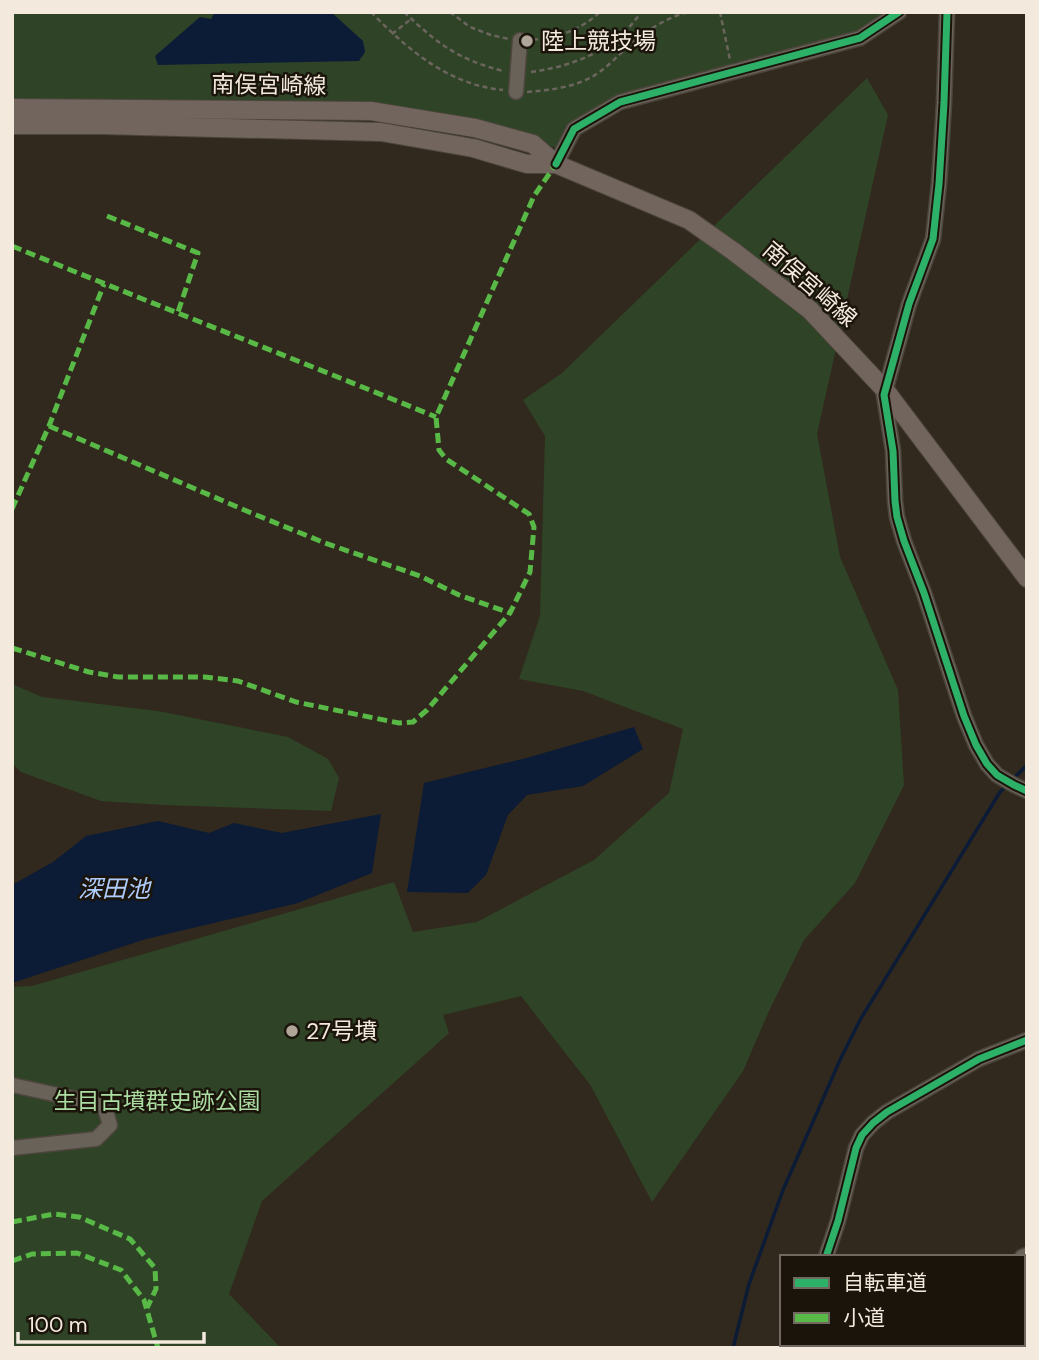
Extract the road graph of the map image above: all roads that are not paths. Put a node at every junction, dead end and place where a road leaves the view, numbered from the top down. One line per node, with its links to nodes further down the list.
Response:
1 (899, 12): 7 (street)
2 (947, 12): 8 (street)
3 (520, 40): 4 (street)
4 (516, 92)
5 (12, 108): 7 (main road, 南俣宮崎線)
6 (12, 125): 7 (main road, 南俣宮崎線)
7 (556, 164): 8 (main road, 南俣宮崎線)
8 (885, 390): 9 (main road, 南俣宮崎線); 10 (street)
9 (1027, 578)
10 (1027, 791)
11 (1027, 1040): 14 (street)
12 (12, 1085): 13 (street)
13 (12, 1147)
14 (827, 1255)

